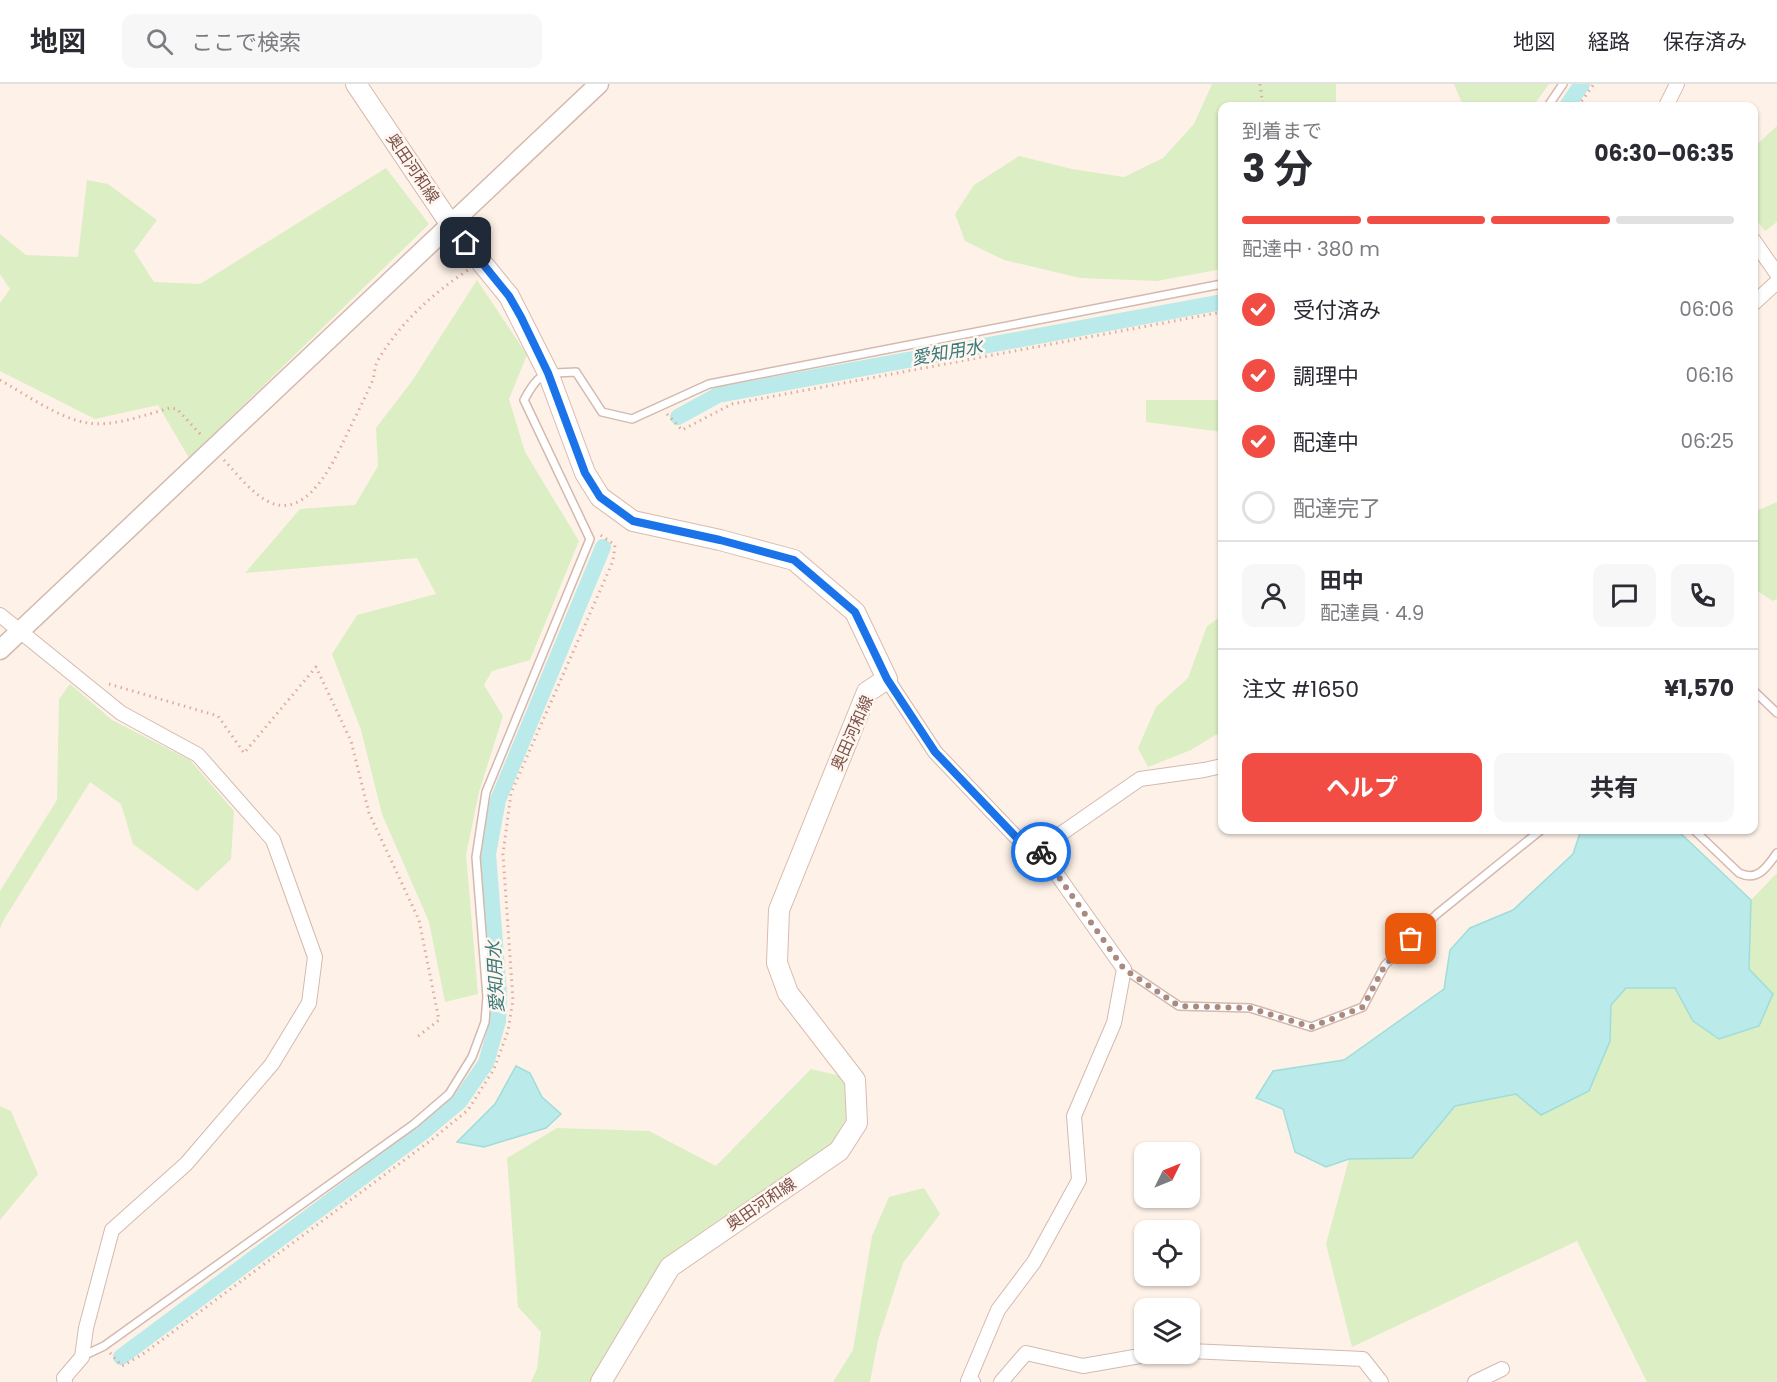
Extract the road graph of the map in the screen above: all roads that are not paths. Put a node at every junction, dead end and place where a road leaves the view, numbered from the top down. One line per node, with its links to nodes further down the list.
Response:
1 (356, 84): 7 (main road, 奥田河和線)
2 (599, 84): 7 (street)
3 (1563, 84): 5 (lane)
4 (1677, 84): 6 (street)
5 (1551, 102)
6 (1668, 102)
7 (452, 225): 13 (main road, 奥田河和線); 15 (street)
8 (1758, 248): 9 (street)
9 (1777, 274)
10 (1777, 282): 12 (street)
11 (1218, 285): 13 (lane)
12 (1758, 299)
13 (548, 373): 17 (main road, 奥田河和線); 27 (lane)
14 (0, 615): 15 (street)
15 (20, 631): 16 (street); 27 (street)
16 (0, 650)
17 (887, 679): 23 (street); 31 (main road, 奥田河和線)
18 (1758, 695): 19 (lane)
19 (1777, 713)
20 (1218, 767): 23 (street)
21 (1535, 834): 25 (lane)
22 (1698, 834): 24 (lane)
23 (1039, 849): 25 (street)
24 (1777, 854)
25 (1124, 969): 32 (street)
26 (1200, 1351): 34 (street)
27 (82, 1357): 30 (street)
28 (1134, 1357): 33 (street)
29 (1502, 1369): 35 (street)
30 (65, 1382)
31 (601, 1382)
32 (973, 1382)
33 (1001, 1382)
34 (1382, 1382)
35 (1475, 1382)

